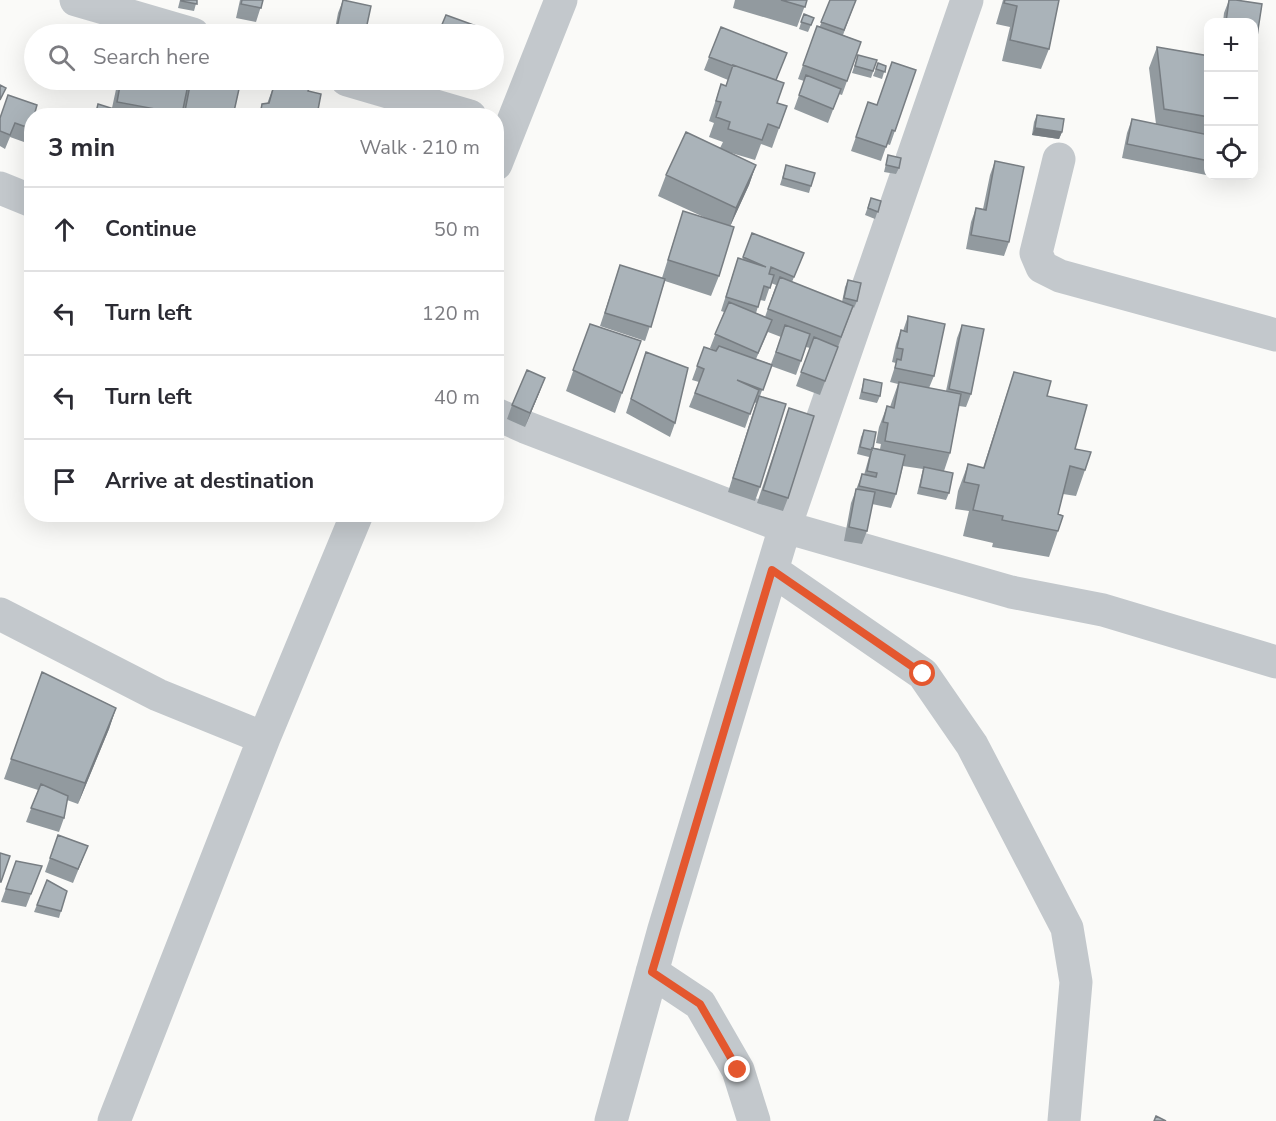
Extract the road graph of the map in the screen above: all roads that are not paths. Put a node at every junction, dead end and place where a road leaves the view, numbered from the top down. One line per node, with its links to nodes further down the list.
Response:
1 (76, 0): 4 (street)
2 (561, 0): 7 (street)
3 (967, 0): 14 (street)
4 (159, 24)
5 (381, 90): 6 (street)
6 (443, 108)
7 (504, 126)
8 (1059, 159): 11 (street)
9 (0, 188): 10 (street)
10 (24, 198)
11 (1276, 335)
12 (504, 418): 14 (street)
13 (354, 522): 18 (street)
14 (785, 527): 15 (street); 17 (street)
15 (772, 570): 19 (street); 23 (street)
16 (0, 614): 18 (street)
17 (1276, 662)
18 (264, 738): 20 (street)
19 (652, 972): 21 (street); 22 (street)
20 (114, 1121)
21 (611, 1121)
22 (754, 1121)
23 (1064, 1121)

